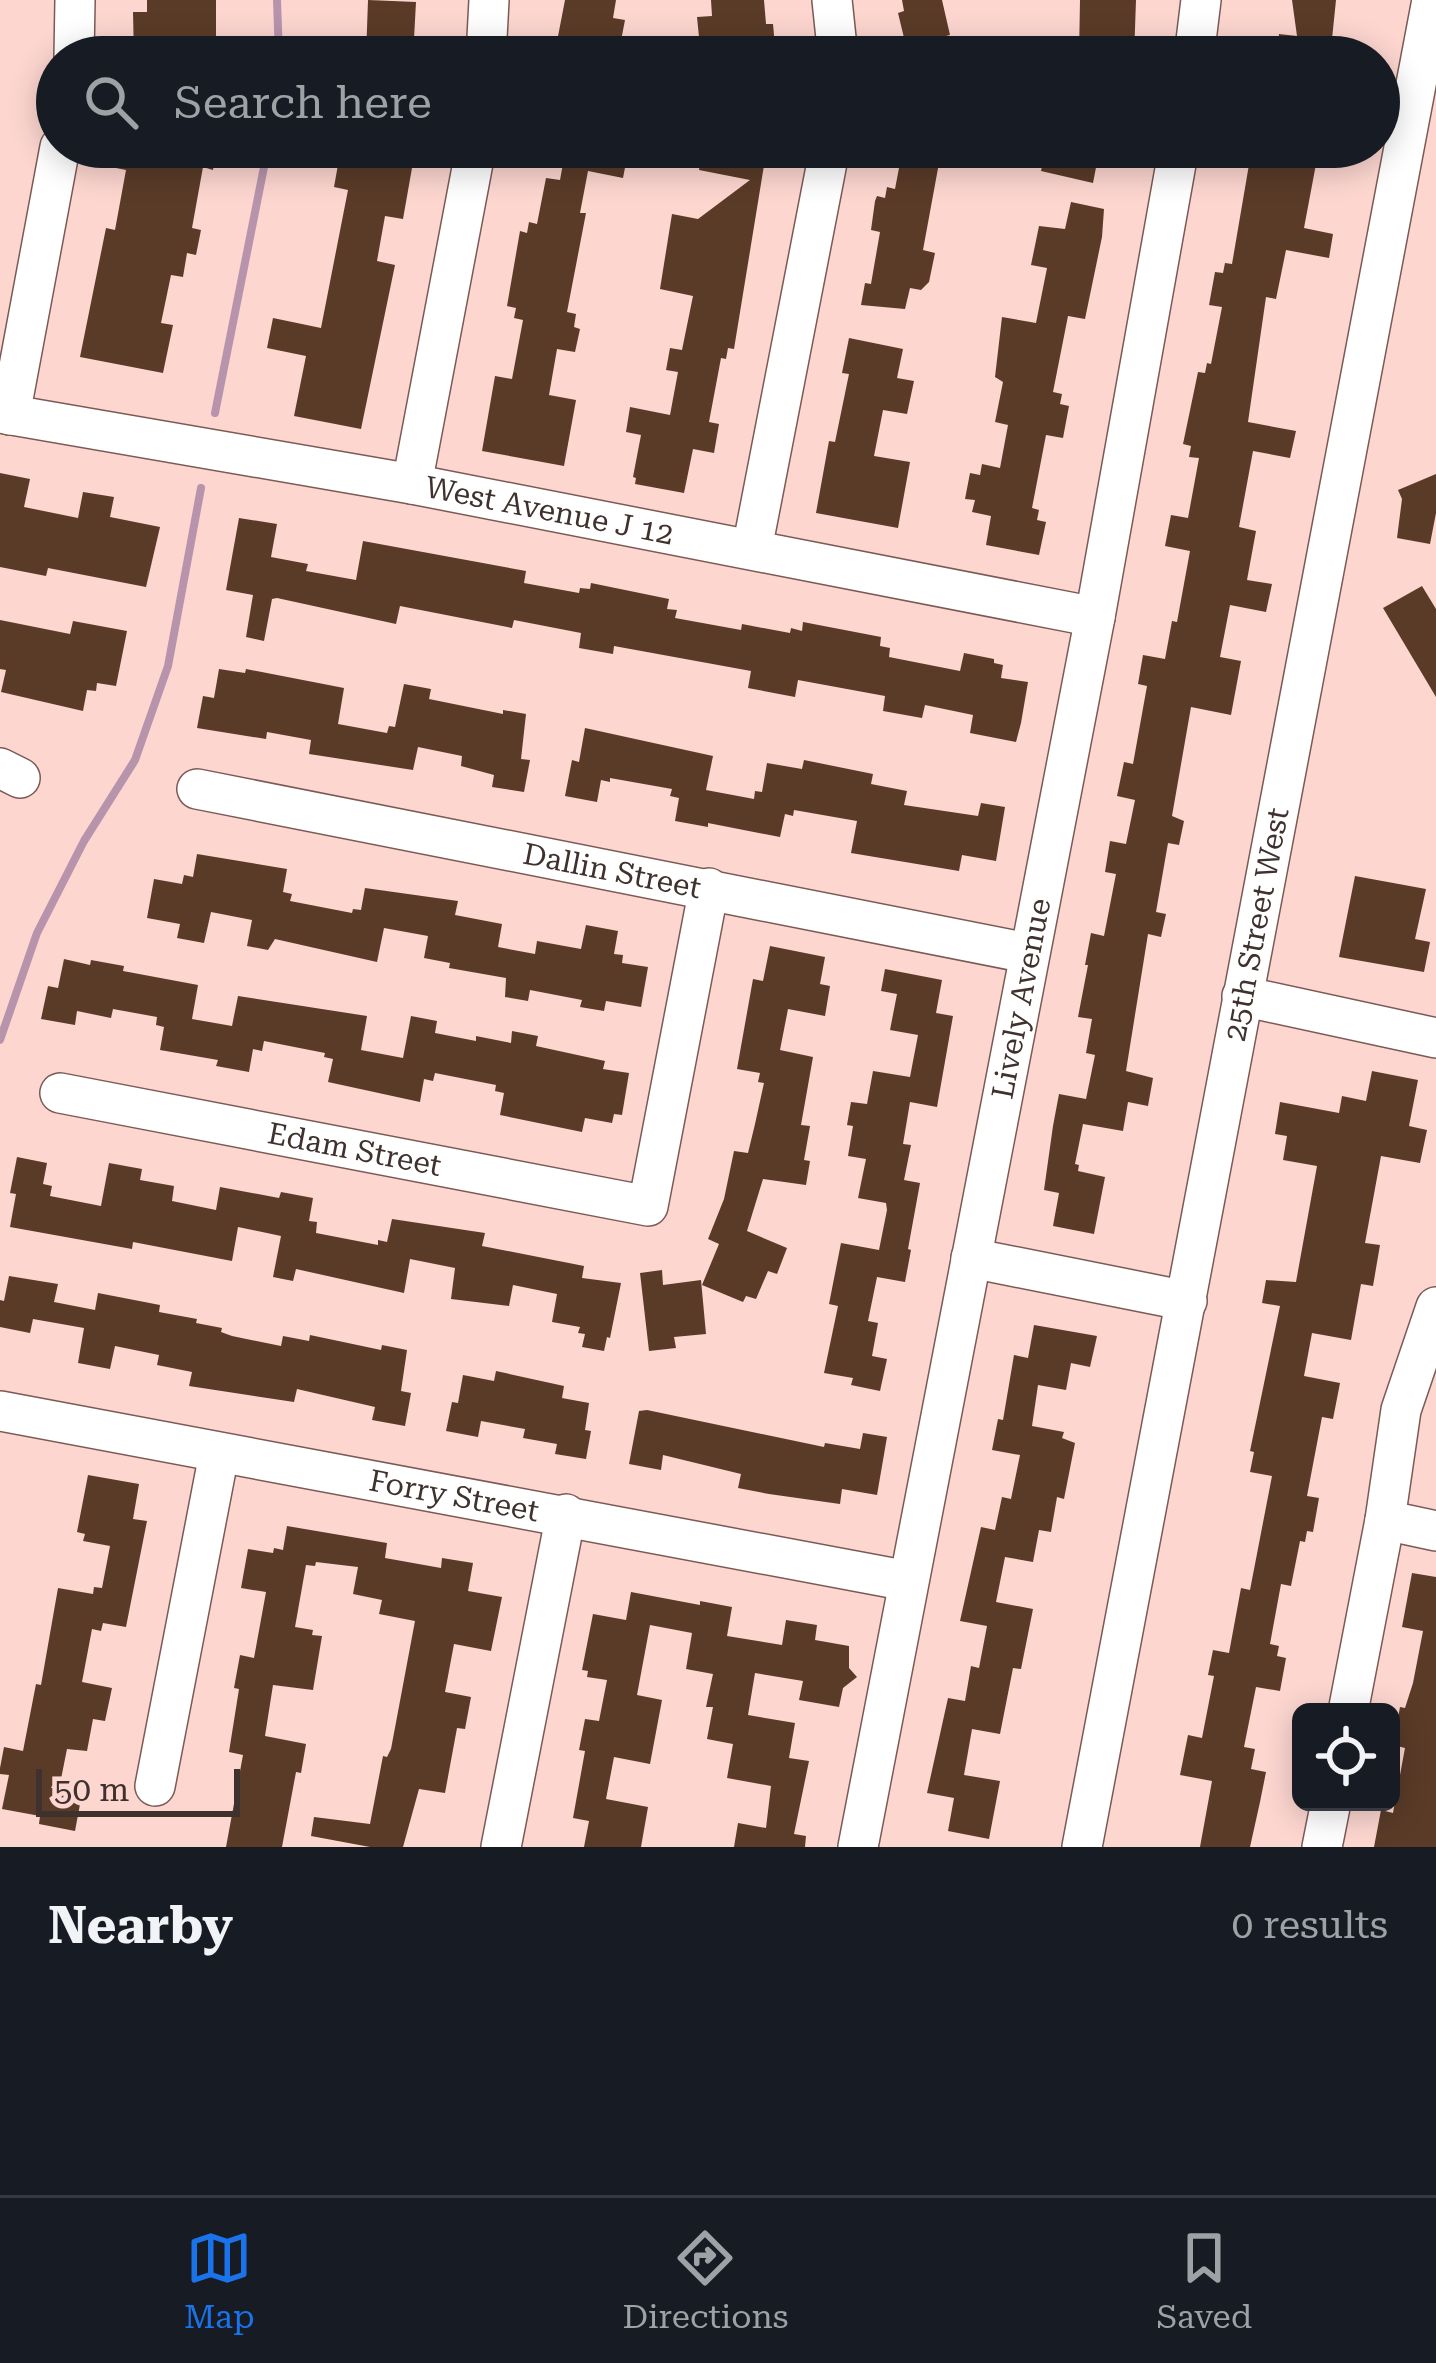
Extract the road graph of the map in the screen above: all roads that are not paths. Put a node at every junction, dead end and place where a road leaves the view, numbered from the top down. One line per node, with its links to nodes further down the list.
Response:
1 (76, 0): 6 (street)
2 (489, 0): 7 (street)
3 (832, 0): 8 (street)
4 (1202, 0): 9 (street)
5 (1432, 0): 14 (street, 25th Street West)
6 (75, 36)
7 (487, 36)
8 (836, 36)
9 (1197, 36)
10 (56, 168): 16 (street)
11 (472, 168): 17 (street)
12 (826, 168): 18 (street)
13 (1175, 168): 19 (street, Lively Avenue)
14 (1400, 168)
15 (1400, 168): 23 (street, 25th Street West)
16 (5, 414): 17 (street, West Avenue J 12)
17 (412, 484): 18 (street, West Avenue J 12)
18 (752, 549): 19 (street, West Avenue J 12)
19 (1095, 616): 22 (street, Lively Avenue)
20 (197, 789): 21 (street, Dallin Street)
21 (709, 888): 22 (street, Dallin Street); 25 (street, Edam Street)
22 (1027, 953): 26 (street, Lively Avenue)
23 (1242, 996): 24 (street); 27 (street, 25th Street West)
24 (1436, 1038)
25 (59, 1093)
26 (971, 1258): 27 (street); 34 (street, Lively Avenue)
27 (1187, 1301): 40 (street, 25th Street West)
28 (1436, 1307): 32 (street)
29 (0, 1411): 30 (street, Forry Street)
30 (219, 1454): 31 (street, Forry Street); 36 (street)
31 (566, 1514): 34 (street, Forry Street); 38 (street)
32 (1385, 1520): 33 (street); 35 (street)
33 (1436, 1531)
34 (908, 1581): 39 (street, Lively Avenue)
35 (1350, 1703)
36 (155, 1786)
37 (1329, 1811): 41 (street)
38 (501, 1847)
39 (858, 1847)
40 (1082, 1847)
41 (1322, 1847)

